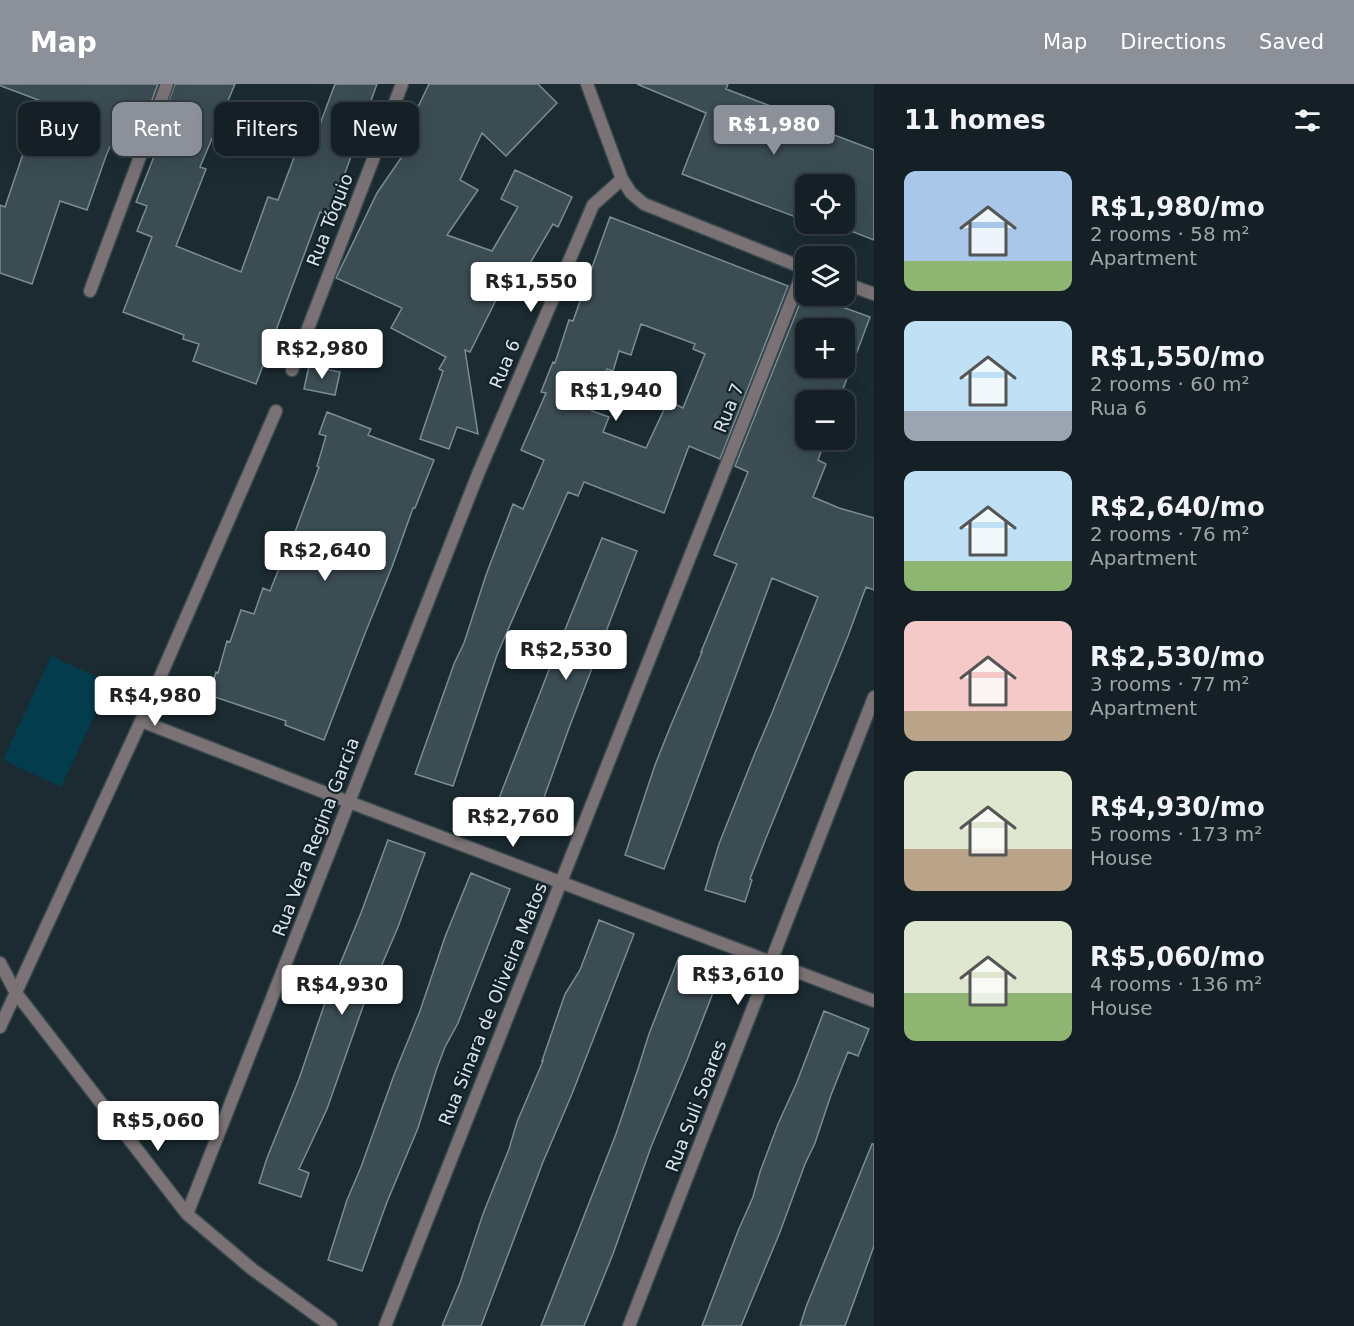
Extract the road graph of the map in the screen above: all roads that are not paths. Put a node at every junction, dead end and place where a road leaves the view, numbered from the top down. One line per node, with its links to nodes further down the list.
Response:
1 (167, 84): 7 (street)
2 (402, 84): 10 (street, Rua Tóquio)
3 (587, 84): 4 (street)
4 (622, 179): 5 (street); 12 (street, Rua 6)
5 (795, 265)
6 (855, 287): 9 (street)
7 (90, 291)
8 (795, 294): 13 (street, Rua 7)
9 (874, 294)
10 (292, 370)
11 (276, 411): 15 (street)
12 (478, 474): 16 (street, Rua Vera Regina Garcia)
13 (688, 561): 17 (street, Rua Sinara de Oliveira Matos)
14 (874, 697): 18 (street, Rua Suli Soares)
15 (141, 721): 16 (street); 20 (street)
16 (349, 802): 17 (street); 23 (street, Rua Vera Regina Garcia)
17 (560, 882): 18 (street); 25 (street, Rua Sinara de Oliveira Matos)
18 (771, 962): 21 (street); 26 (street, Rua Suli Soares)
19 (0, 963): 20 (street)
20 (16, 993): 22 (street); 23 (street)
21 (874, 1001)
22 (0, 1027)
23 (187, 1214): 24 (street)
24 (331, 1326)
25 (385, 1326)
26 (629, 1326)

